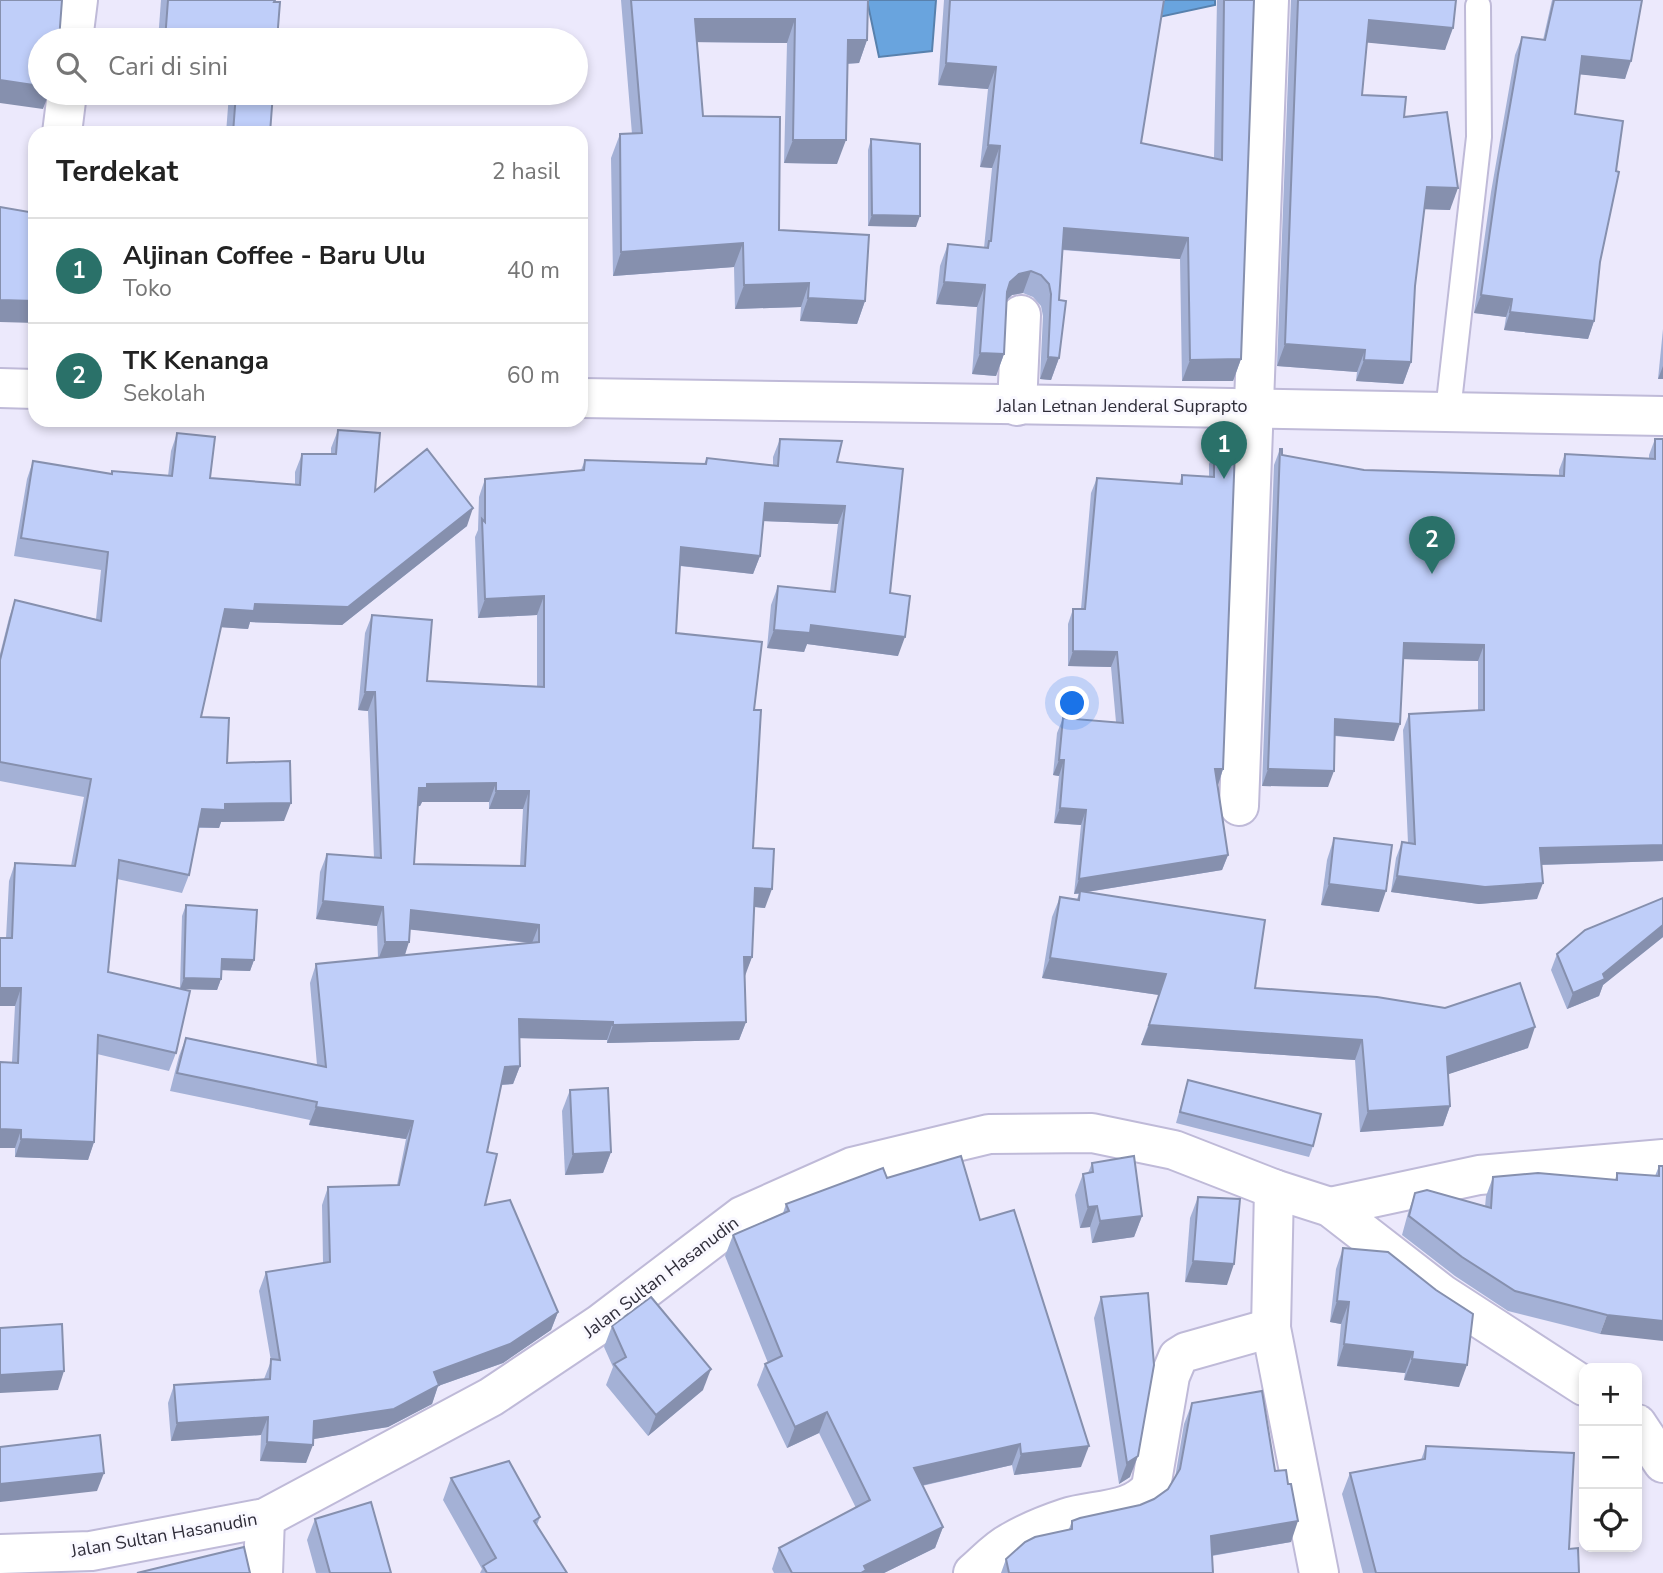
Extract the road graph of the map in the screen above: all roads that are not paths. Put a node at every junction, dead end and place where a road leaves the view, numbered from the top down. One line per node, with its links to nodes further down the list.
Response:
1 (78, 0): 4 (street)
2 (1269, 0): 12 (street)
3 (1478, 6): 13 (lane)
4 (74, 28)
5 (65, 105): 6 (street)
6 (63, 126)
7 (1021, 316): 11 (street)
8 (0, 388): 9 (street)
9 (28, 389)
10 (588, 397): 11 (street, Jalan Letnan Jenderal Suprapto)
11 (1017, 406): 12 (street, Jalan Letnan Jenderal Suprapto)
12 (1253, 407): 13 (street, Jalan Letnan Jenderal Suprapto); 15 (street)
13 (1448, 411): 14 (street, Jalan Letnan Jenderal Suprapto)
14 (1663, 416)
15 (1239, 806)
16 (1663, 1159): 18 (street)
17 (1274, 1189): 18 (street, Jalan Sultan Hasanudin); 19 (street); 23 (street, Jalan Sultan Hasanudin)
18 (1330, 1207): 20 (street, Jalan Sultan Hasanudin)
19 (1271, 1328): 26 (street); 27 (street)
20 (1579, 1383)
21 (1638, 1426): 22 (street)
22 (1663, 1463)
23 (265, 1518): 24 (street, Jalan Sultan Hasanudin); 25 (street)
24 (0, 1554)
25 (262, 1573)
26 (973, 1573)
27 (1319, 1573)

